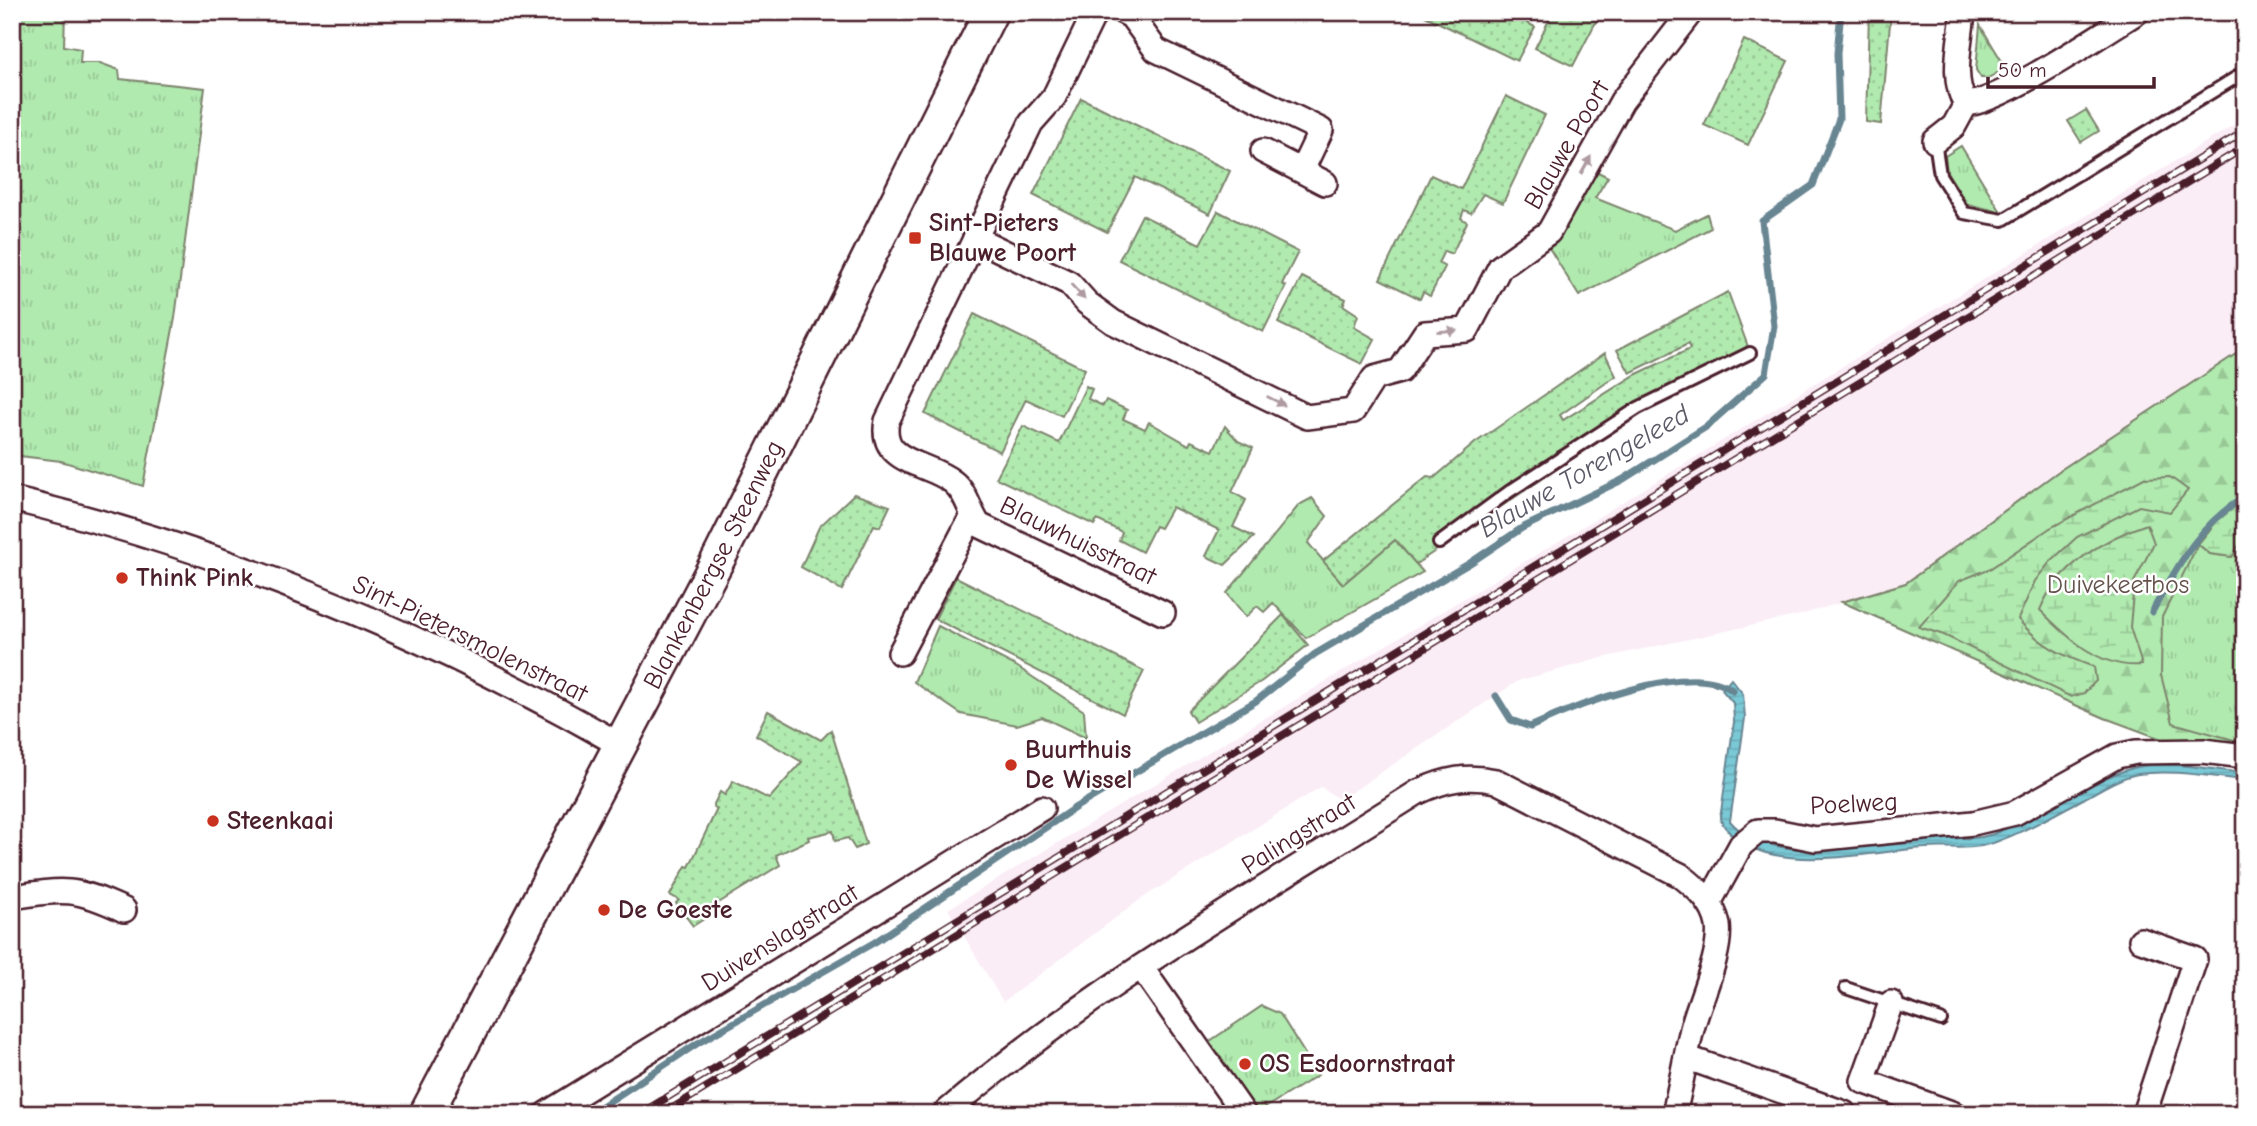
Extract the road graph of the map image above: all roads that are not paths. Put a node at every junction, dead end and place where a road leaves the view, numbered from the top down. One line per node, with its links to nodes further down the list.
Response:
1 (991, 12): 20 (main road, Blankenbergse Steenweg)
2 (1095, 12): 13 (street, Blauwhuisstraat)
3 (1123, 12): 11 (street)
4 (1690, 12): 13 (street, Blauwe Poort, one-way to 4)
5 (1963, 12): 8 (street)
6 (2137, 12): 8 (street)
7 (2245, 72): 9 (lane)
8 (1966, 104): 9 (street)
9 (1935, 141)
10 (1263, 150): 11 (street)
11 (1302, 170): 12 (street)
12 (1325, 183)
13 (975, 237): 16 (street, Blauwhuisstraat)
14 (1750, 353): 17 (lane)
15 (12, 499): 20 (street, Sint-Pietersmolenstraat)
16 (972, 516): 18 (street, Blauwhuisstraat); 19 (street, Blauwhuisstraat)
17 (1438, 543)
18 (1163, 613)
19 (900, 653)
20 (622, 746): 34 (main road, Blankenbergse Steenweg)
21 (2245, 756): 24 (street, Poelweg)
22 (1042, 808): 35 (street, Duivenslagstraat)
23 (12, 897): 25 (street)
24 (1709, 903): 27 (street, Palingstraat); 31 (street)
25 (124, 910)
26 (2141, 940): 40 (street)
27 (1141, 967): 36 (street, Palingstraat); 37 (street)
28 (1846, 988): 29 (lane)
29 (1891, 1003): 30 (lane); 32 (street)
30 (1941, 1020)
31 (1688, 1058): 33 (street); 38 (street)
32 (1863, 1081): 33 (street); 39 (street)
33 (1843, 1113)
34 (426, 1114)
35 (546, 1114)
36 (944, 1114)
37 (1244, 1114)
38 (1674, 1114)
39 (1954, 1114)
40 (2144, 1114)

